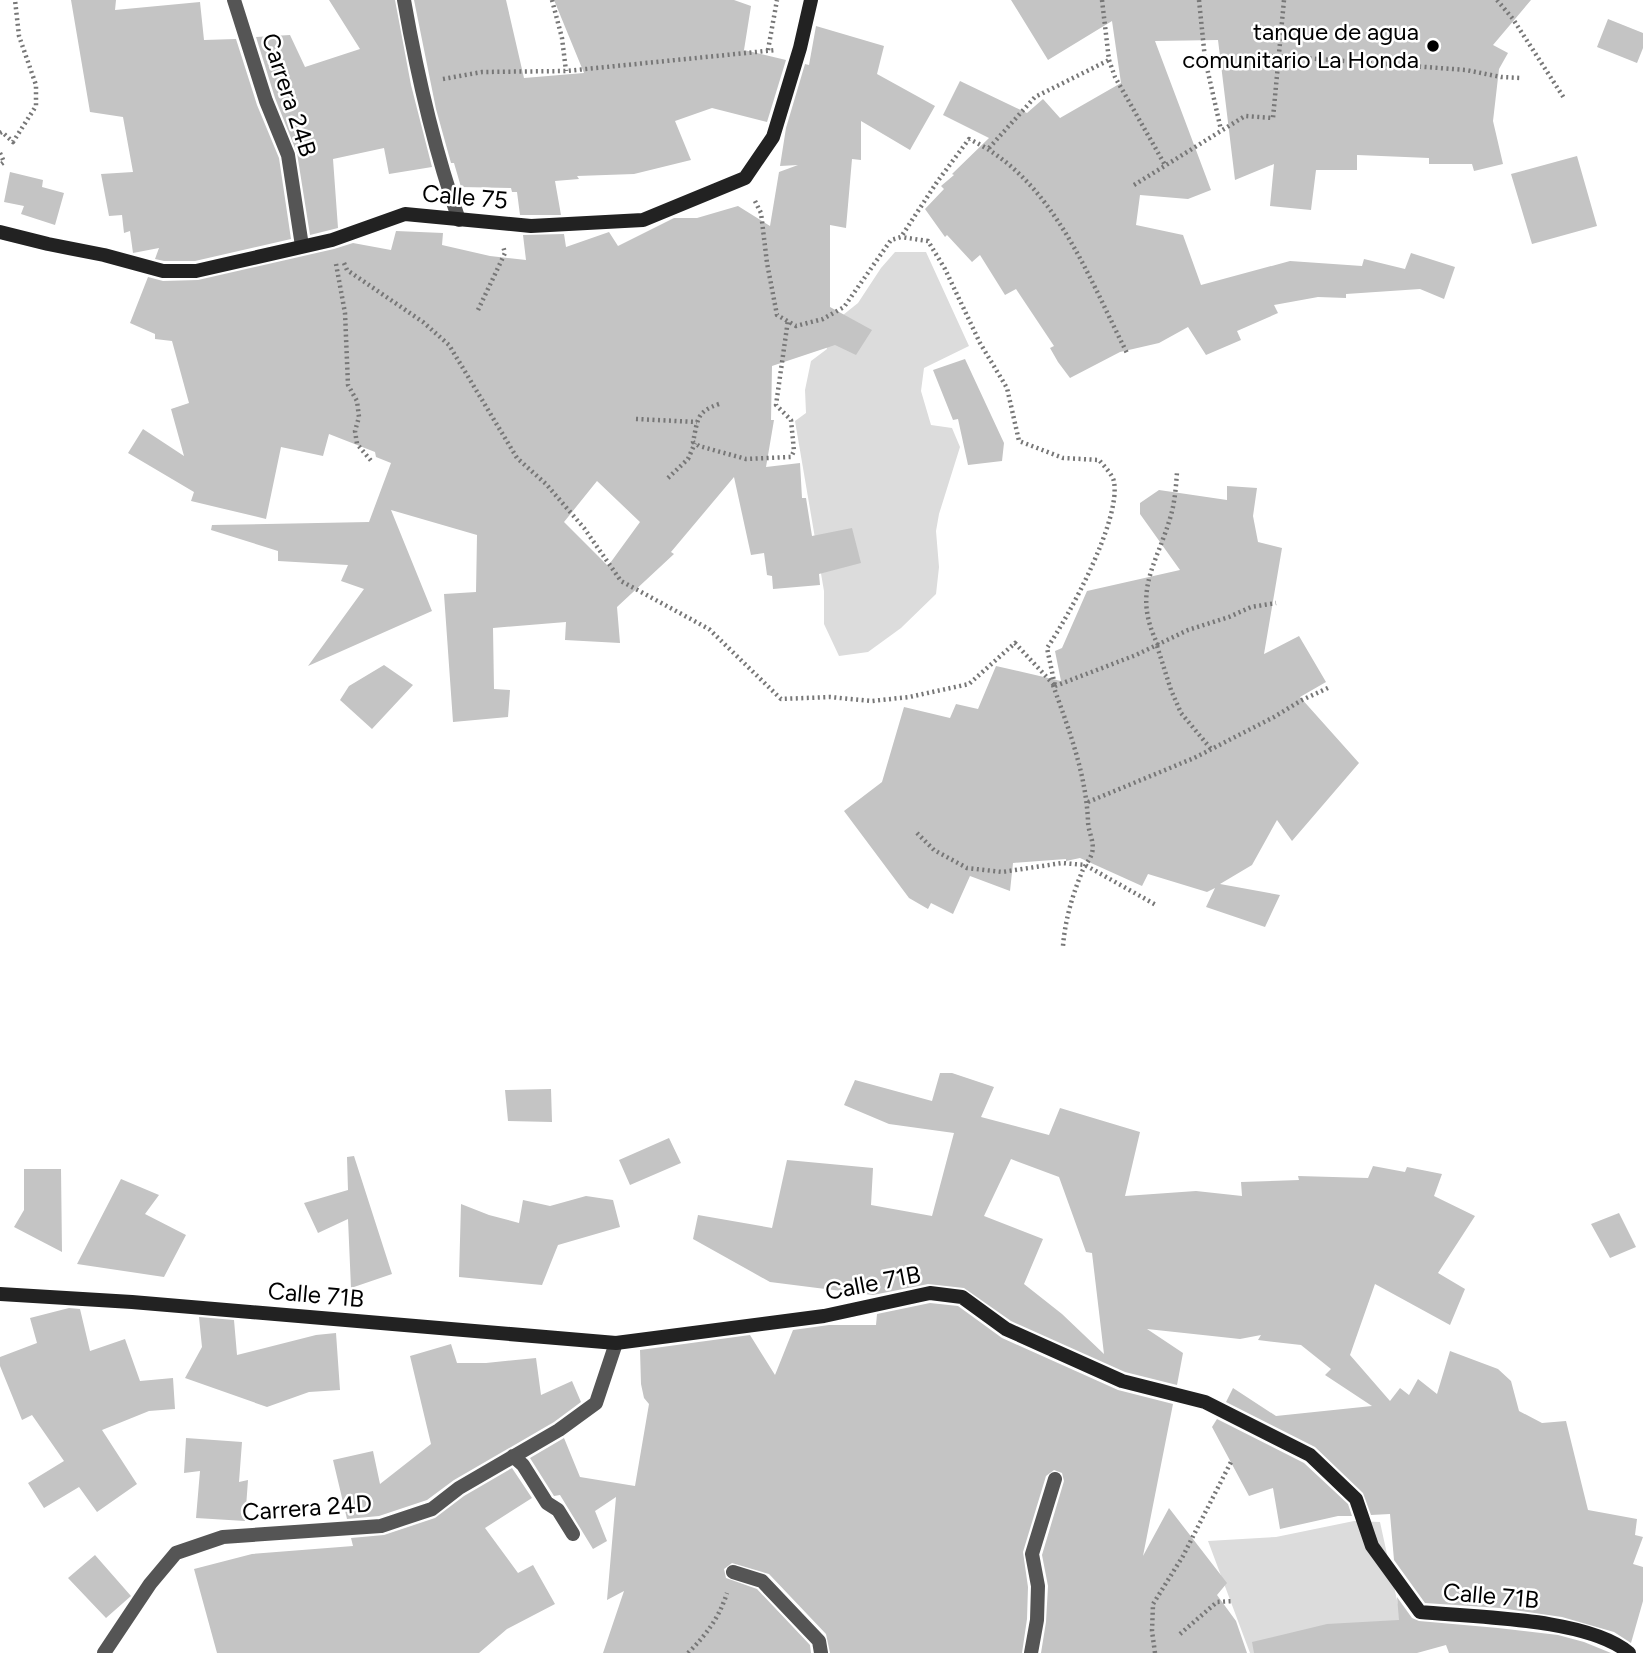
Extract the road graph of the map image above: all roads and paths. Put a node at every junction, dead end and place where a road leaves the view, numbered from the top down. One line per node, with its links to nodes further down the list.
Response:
1 (15, 0): 21 (path)
2 (234, 0): 33 (street, Carrera 24B)
3 (404, 0): 18 (street)
4 (552, 0): 16 (path)
5 (777, 0): 12 (path)
6 (811, 0): 11 (street)
7 (1102, 0): 15 (path)
8 (1199, 0): 14 (path)
9 (1284, 0): 13 (path)
10 (1497, 0): 19 (path)
11 (800, 48): 12 (path); 26 (street)
12 (768, 50): 16 (path)
13 (1278, 56): 14 (path); 17 (path); 20 (path)
14 (1205, 59): 20 (path)
15 (1109, 60): 22 (path); 25 (path)
16 (566, 71): 18 (path)
17 (1521, 78)
18 (422, 83): 28 (street)
19 (1564, 98)
20 (1221, 130): 25 (path)
21 (0, 133)
22 (989, 148): 31 (path); 36 (path)
23 (0, 153): 24 (path)
24 (0, 165)
25 (1165, 165): 27 (path)
26 (745, 178): 29 (street, Calle 75); 35 (path)
27 (1135, 185)
28 (459, 219): 29 (street, Calle 75); 32 (street, Calle 75)
29 (494, 223): 34 (path)
30 (0, 232): 33 (street, Calle 75)
31 (901, 237): 35 (path); 46 (path)
32 (330, 240): 33 (street, Calle 75); 41 (path); 46 (path)
33 (302, 246)
34 (478, 310)
35 (788, 320): 40 (path)
36 (1128, 355)
37 (719, 404): 39 (path)
38 (636, 419): 39 (path)
39 (697, 422): 40 (path)
40 (695, 443): 43 (path)
41 (373, 463)
42 (1177, 472): 45 (path)
43 (668, 478)
44 (1276, 603): 45 (path)
45 (1157, 643): 46 (path); 48 (path)
46 (1054, 685): 49 (path)
47 (1330, 687): 48 (path)
48 (1211, 749): 49 (path)
49 (1088, 802): 51 (path)
50 (917, 833): 51 (path)
51 (1086, 865): 52 (path); 53 (path)
52 (1156, 905)
53 (1063, 946)
54 (0, 1294): 55 (street, Calle 71B)
55 (615, 1343): 56 (street, Carrera 24D); 68 (street, Calle 71B)
56 (513, 1456): 59 (street); 63 (street, Carrera 24D)
57 (1231, 1462): 67 (path)
58 (1055, 1479): 66 (street)
59 (573, 1534)
60 (733, 1572): 64 (path); 65 (street)
61 (1233, 1601): 62 (path)
62 (1180, 1634)
63 (104, 1653)
64 (688, 1653)
65 (821, 1653)
66 (1031, 1653)
67 (1155, 1653)
68 (1629, 1653)

